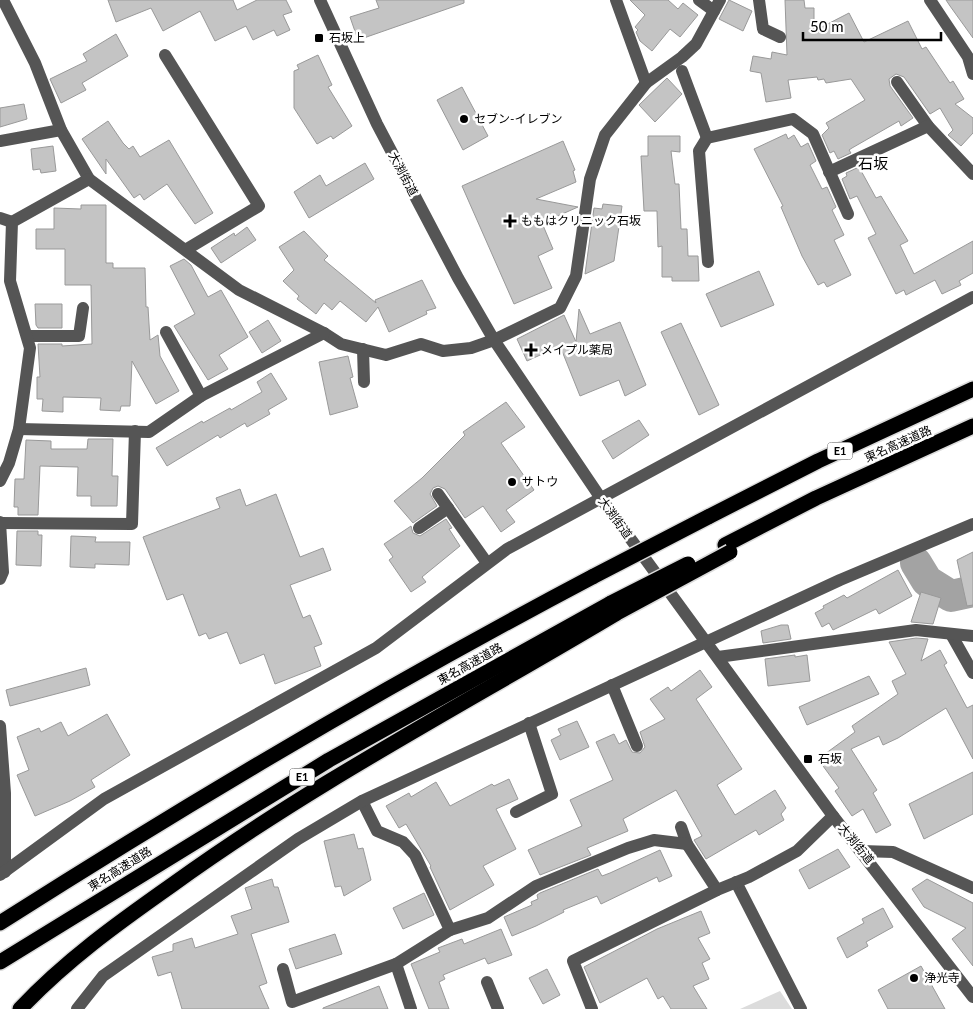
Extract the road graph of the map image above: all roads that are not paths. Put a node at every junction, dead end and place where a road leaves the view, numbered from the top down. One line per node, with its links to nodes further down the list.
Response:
1 (3, 0): 15 (street)
2 (320, 0): 30 (street, 大渕街道)
3 (616, 0): 13 (street)
4 (699, 0): 7 (street)
5 (759, 0): 8 (street)
6 (930, 0): 11 (street)
7 (717, 6): 13 (street)
8 (780, 37)
9 (165, 54): 23 (street)
10 (682, 71): 16 (street)
11 (973, 74)
12 (897, 82): 14 (street)
13 (646, 83): 30 (street)
14 (928, 126): 18 (street); 19 (street)
15 (61, 130): 17 (street); 20 (street)
16 (707, 138): 18 (street); 24 (street)
17 (0, 141)
18 (829, 172): 21 (street)
19 (973, 174)
20 (89, 179): 22 (street); 23 (street)
21 (848, 214)
22 (6, 220): 29 (street)
23 (187, 249): 28 (street)
24 (708, 262)
25 (973, 297): 40 (street)
26 (83, 308): 29 (street)
27 (166, 332): 34 (street)
28 (324, 333): 31 (street); 34 (street)
29 (27, 336): 36 (street)
30 (494, 340): 31 (street); 40 (street, 大渕街道)
31 (363, 349): 32 (street)
32 (364, 382)
33 (973, 389): 67 (highway, 東名高速道路 / E1, bridge)
34 (201, 396): 37 (street)
35 (973, 426): 47 (highway, 東名高速道路, bridge)
36 (19, 429): 37 (street); 38 (street)
37 (134, 431): 42 (street)
38 (0, 481)
39 (438, 494): 41 (street)
40 (600, 497): 45 (street); 50 (street, 大渕街道)
41 (448, 508): 44 (street); 45 (street)
42 (0, 522): 46 (street)
43 (973, 524): 50 (street)
44 (419, 528)
45 (487, 563): 63 (street)
46 (0, 579)
47 (614, 608): 69 (highway, 東名高速道路 / E1); 74 (highway)
48 (951, 634): 49 (street); 51 (street); 52 (street)
49 (973, 636)
50 (706, 642): 51 (street, 大渕街道); 53 (street)
51 (718, 657): 59 (street, 大渕街道)
52 (973, 673)
53 (612, 685): 54 (street); 56 (street)
54 (529, 722): 57 (street); 58 (street)
55 (0, 726): 63 (street)
56 (637, 746)
57 (362, 801): 68 (street); 75 (street)
58 (516, 812)
59 (833, 816): 62 (street, 大渕街道); 64 (street)
60 (682, 827): 61 (street)
61 (687, 844): 66 (street); 68 (street)
62 (862, 851): 65 (street); 73 (street, 大渕街道)
63 (3, 873)
64 (736, 882): 66 (street); 79 (street)
65 (973, 888)
66 (717, 890): 78 (street)
67 (0, 923)
68 (450, 930): 70 (street)
69 (0, 962)
70 (396, 964): 71 (street); 76 (street)
71 (283, 969)
72 (487, 982): 77 (street)
73 (973, 997)
74 (20, 1009)
75 (77, 1009)
76 (411, 1009)
77 (498, 1009)
78 (592, 1009)
79 (801, 1009)

